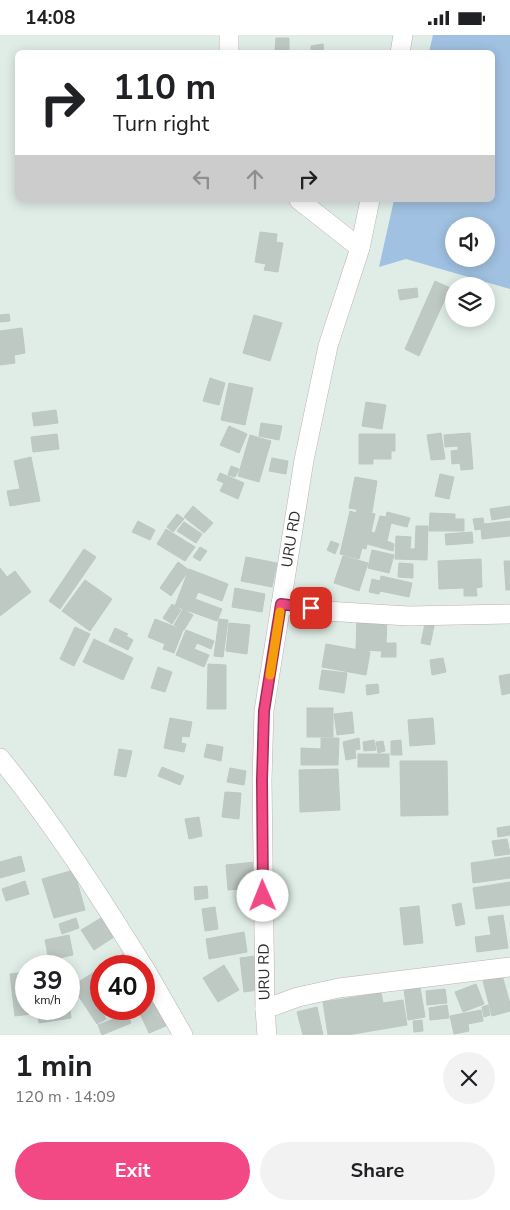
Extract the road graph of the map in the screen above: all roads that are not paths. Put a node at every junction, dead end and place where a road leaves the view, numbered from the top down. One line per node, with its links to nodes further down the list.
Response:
1 (229, 35): 3 (street)
2 (403, 35): 4 (street)
3 (229, 50)
4 (400, 50)
5 (302, 202): 7 (street)
6 (370, 202): 7 (street, URU RD)
7 (360, 248): 8 (street, URU RD)
8 (281, 604): 9 (street); 14 (street, URU RD)
9 (510, 614)
10 (0, 757): 11 (street)
11 (136, 955)
12 (510, 967): 14 (street)
13 (155, 986): 15 (street)
14 (265, 1009): 16 (street, URU RD)
15 (183, 1035)
16 (267, 1035)

